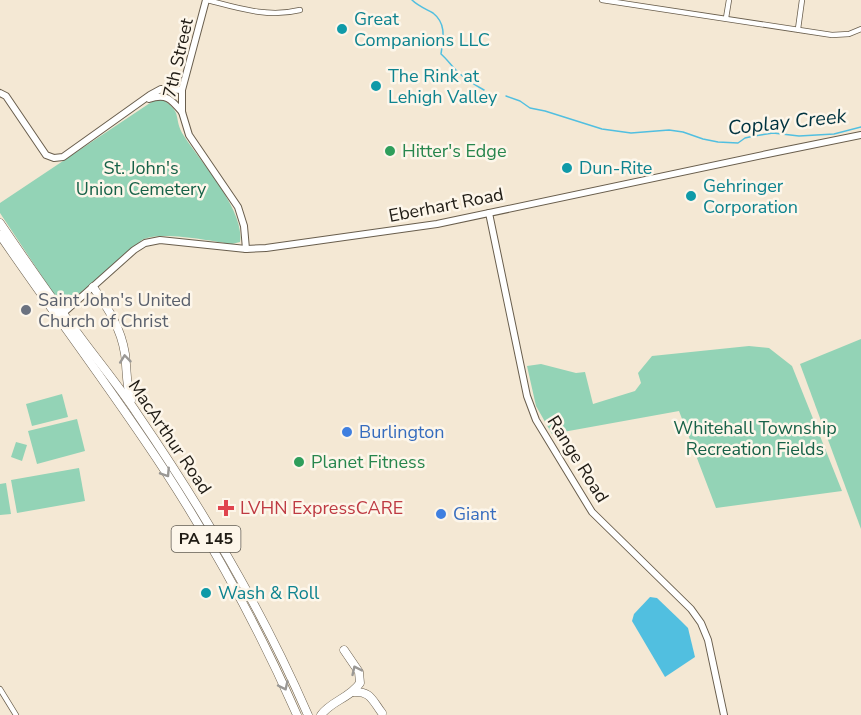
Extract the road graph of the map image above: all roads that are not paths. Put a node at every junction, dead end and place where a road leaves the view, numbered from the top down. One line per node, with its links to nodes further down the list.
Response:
1 (207, 0): 5 (street); 9 (street, 7th Street)
2 (602, 0): 6 (street)
3 (729, 0): 6 (street)
4 (802, 0): 7 (street)
5 (300, 10)
6 (726, 18): 7 (street)
7 (798, 29): 8 (street)
8 (861, 29)
9 (182, 90): 11 (street); 12 (street, 7th Street)
10 (0, 93): 11 (street)
11 (142, 100): 12 (street)
12 (182, 112): 17 (street, 7th Street)
13 (861, 135): 14 (street, Eberhart Road)
14 (489, 213): 17 (street, Eberhart Road); 31 (street, Range Road)
15 (0, 223): 19 (highway, MacArthur Road / PA 145)
16 (2, 241): 19 (highway, MacArthur Road / PA 145)
17 (246, 249): 18 (street, Eberhart Road)
18 (93, 287): 19 (street, Eberhart Road); 20 (highway, one-way to 18)
19 (61, 315): 20 (highway, MacArthur Road / PA 145); 24 (highway, MacArthur Road / PA 145, one-way to 24)
20 (138, 415): 29 (highway, MacArthur Road / PA 145)
21 (344, 650): 23 (highway, one-way to 21)
22 (0, 688): 26 (street)
23 (353, 692): 25 (highway); 30 (highway)
24 (292, 704): 27 (highway); 28 (highway, MacArthur Road / PA 145)
25 (382, 713)
26 (16, 715)
27 (292, 715)
28 (297, 715)
29 (308, 715)
30 (321, 715)
31 (724, 715)

